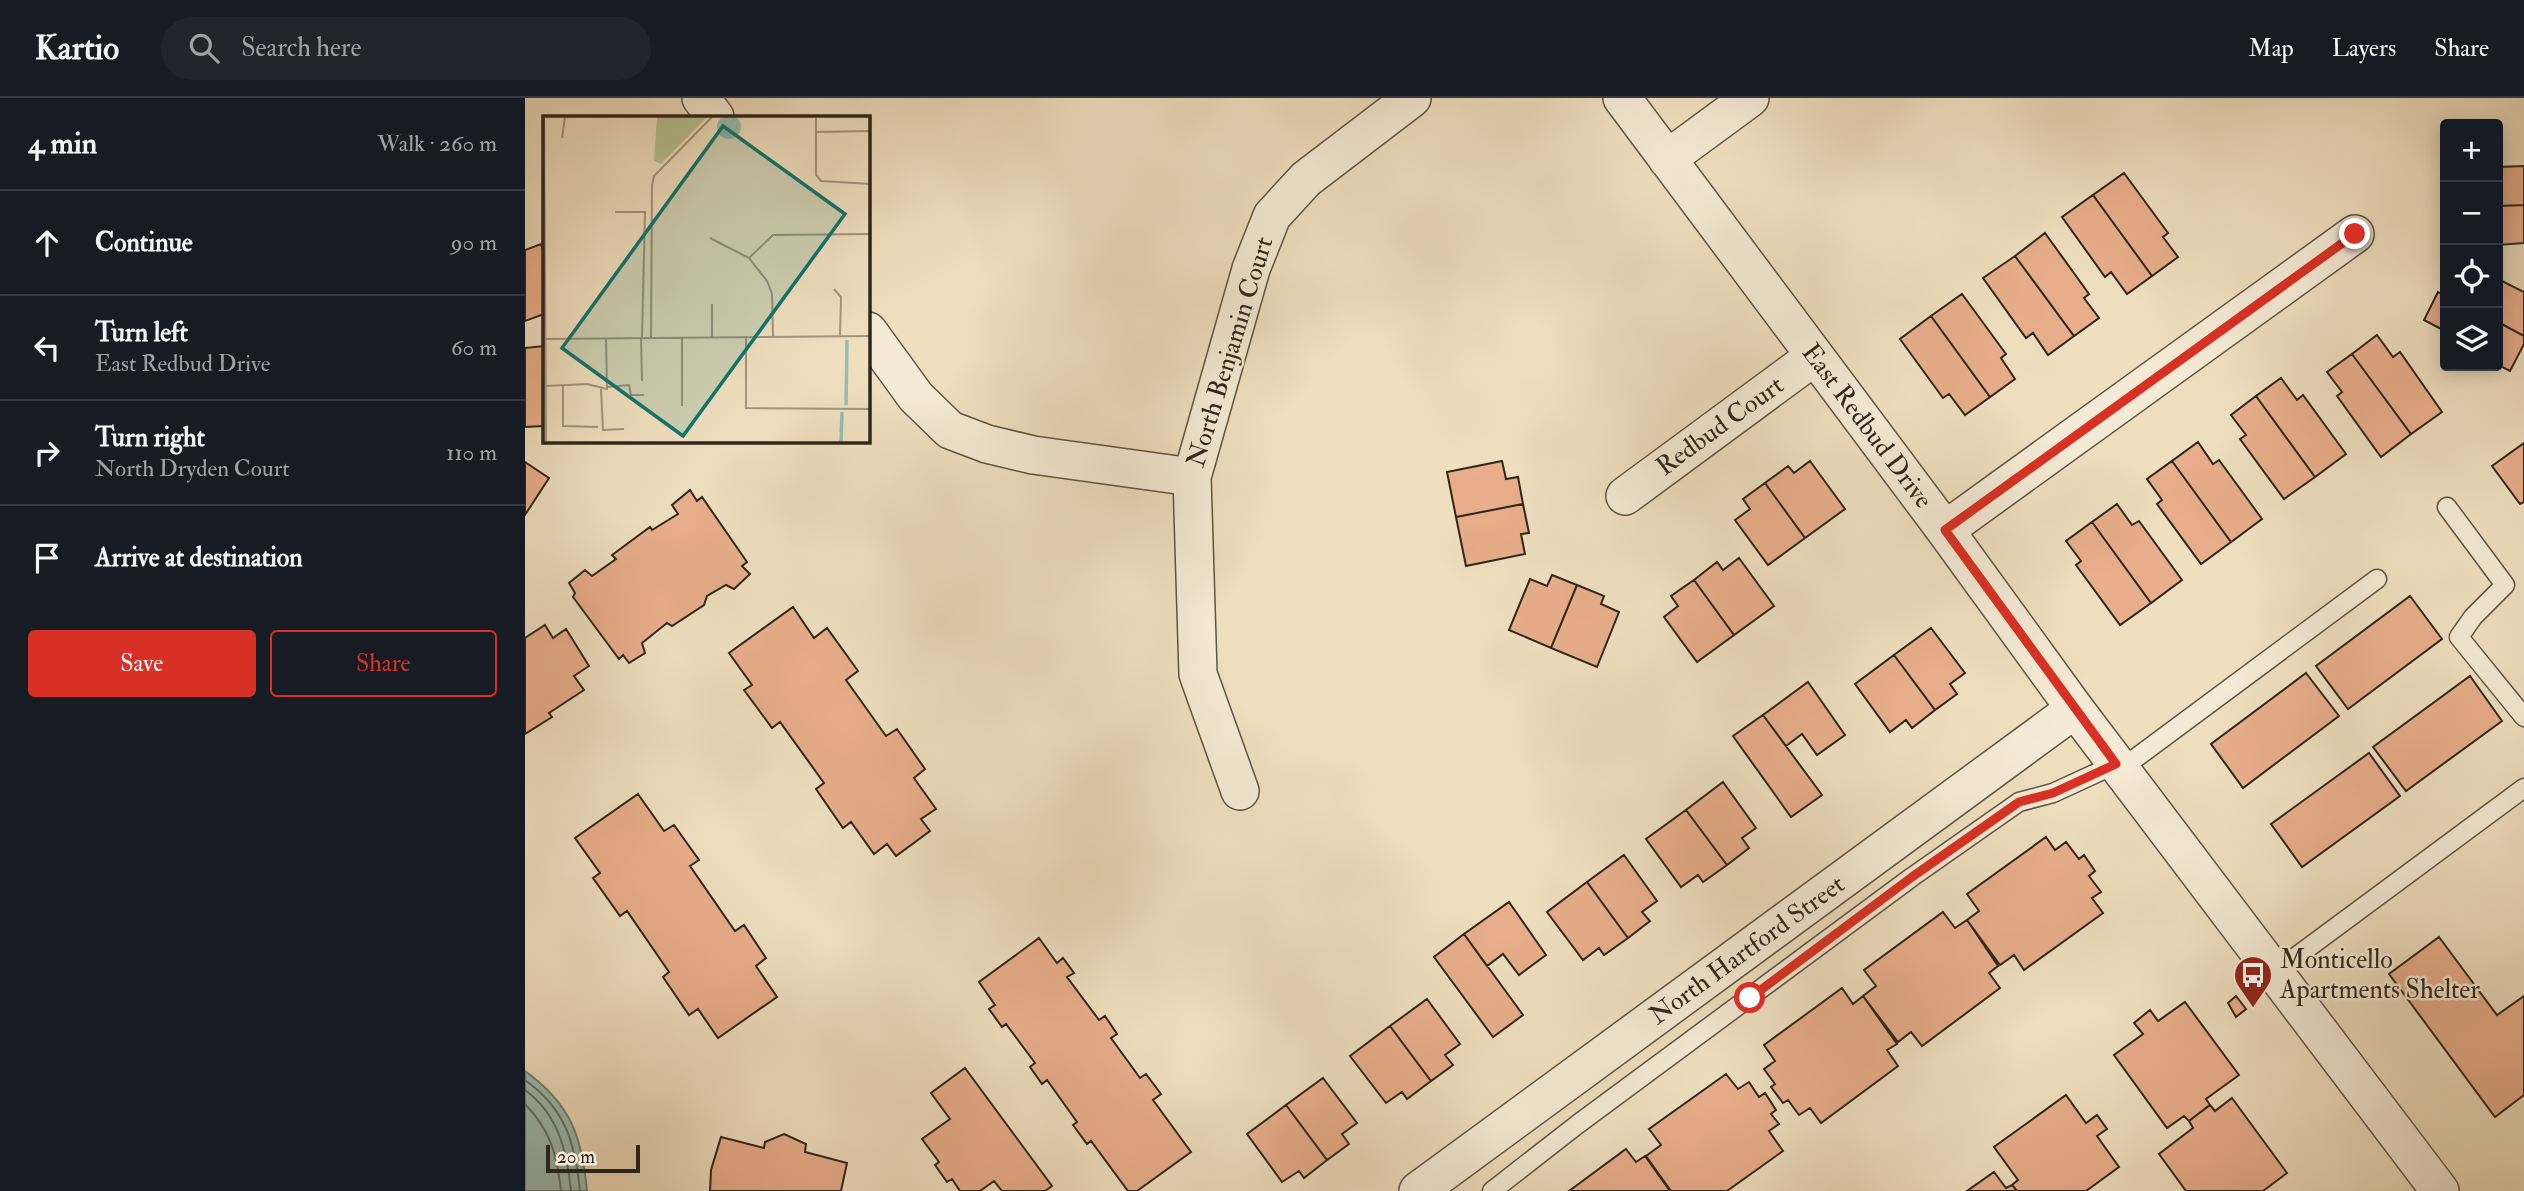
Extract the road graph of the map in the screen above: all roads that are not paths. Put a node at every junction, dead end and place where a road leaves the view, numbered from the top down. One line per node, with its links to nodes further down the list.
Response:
1 (701, 98): 5 (street)
2 (1412, 98): 10 (street, North Benjamin Court)
3 (1622, 98): 6 (street, East Redbud Drive)
4 (1750, 98): 6 (street)
5 (714, 116)
6 (1667, 159): 9 (street, East Redbud Drive)
7 (2355, 234): 13 (street)
8 (870, 334): 10 (street)
9 (1815, 356): 11 (street, Redbud Court); 13 (street, East Redbud Drive)
10 (1192, 477): 19 (street, North Benjamin Court)
11 (1625, 496)
12 (2447, 507): 16 (lane)
13 (1945, 530): 15 (street, East Redbud Drive)
14 (2377, 579): 17 (lane)
15 (2075, 709): 17 (street, East Redbud Drive); 21 (street, North Hartford Street)
16 (2524, 717)
17 (2119, 767): 20 (street, East Redbud Drive); 22 (lane)
18 (2524, 788): 20 (lane)
19 (1240, 791)
20 (2274, 973): 23 (street, East Redbud Drive)
21 (1418, 1191)
22 (1492, 1191)
23 (2440, 1191)

